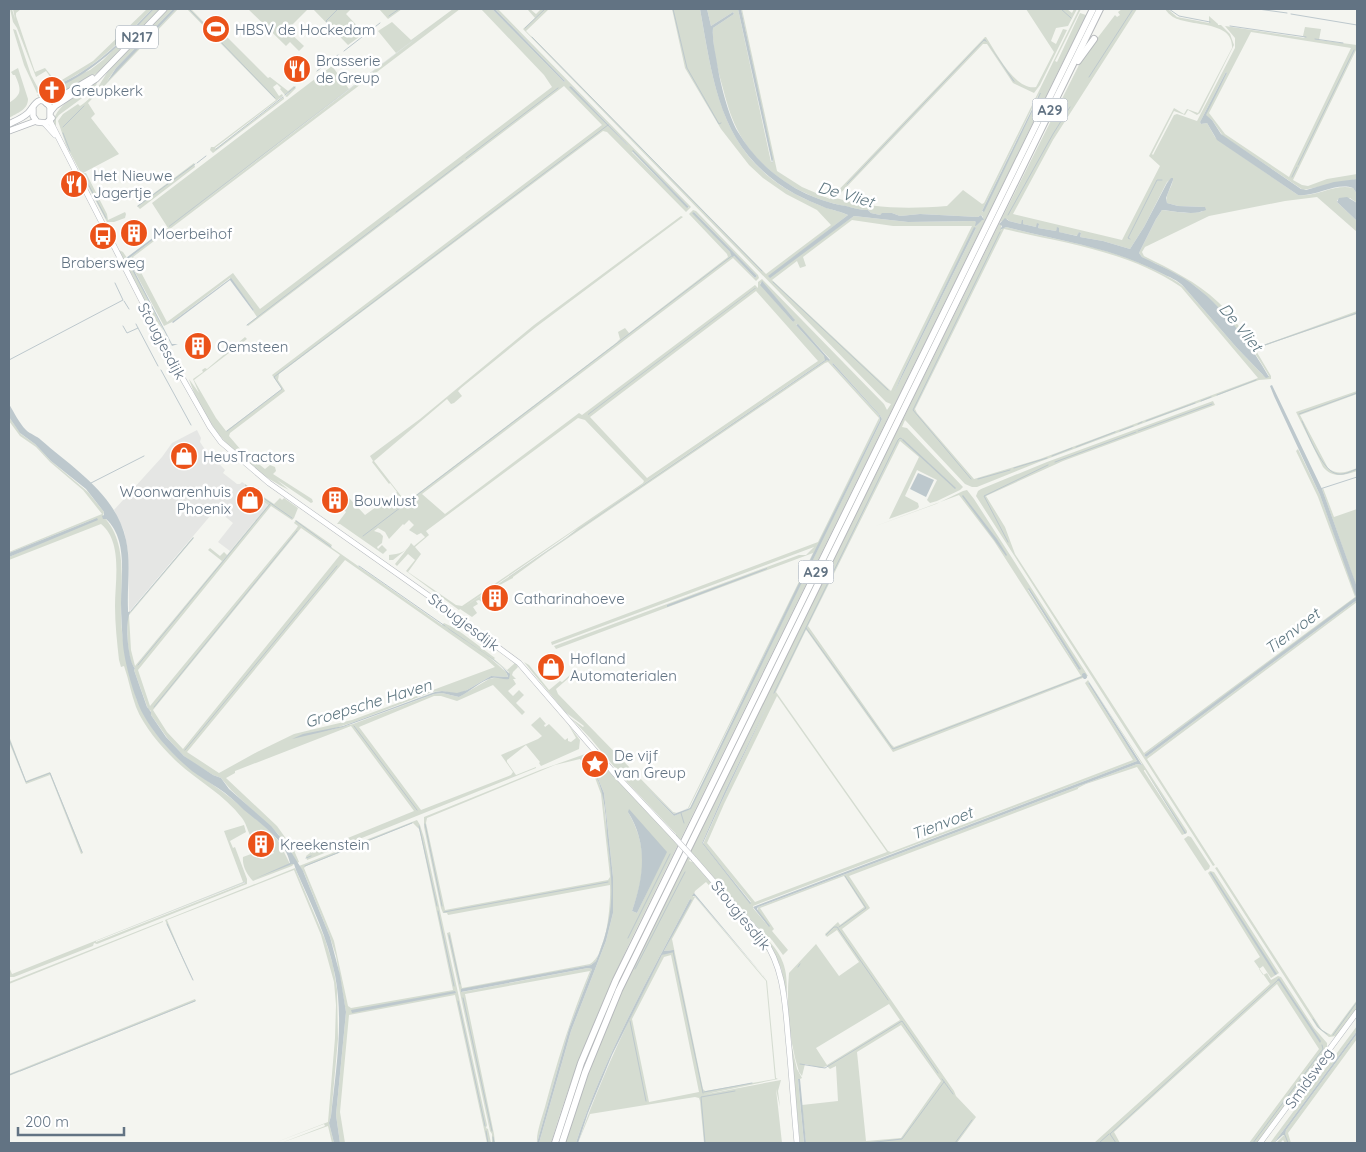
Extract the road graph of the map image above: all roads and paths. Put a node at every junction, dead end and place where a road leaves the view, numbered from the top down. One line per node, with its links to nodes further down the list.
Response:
1 (164, 9): 5 (main road, N217)
2 (1093, 9): 13 (highway, A29)
3 (1100, 9): 6 (highway, A29)
4 (1094, 40): 6 (highway, A29)
5 (110, 64): 8 (main road, N217); 8 (main road, N217)
6 (1068, 74): 14 (highway, A29)
7 (33, 107): 8 (main road, N217); 9 (main road); 10 (main road, N217)
8 (49, 114): 9 (main road); 15 (street, Stougjesdijk, bridge)
9 (35, 120): 11 (main road)
10 (9, 124)
11 (9, 131)
12 (1357, 1012): 16 (street, Smidsweg)
13 (555, 1143)
14 (562, 1143)
15 (797, 1143)
16 (1260, 1143)

